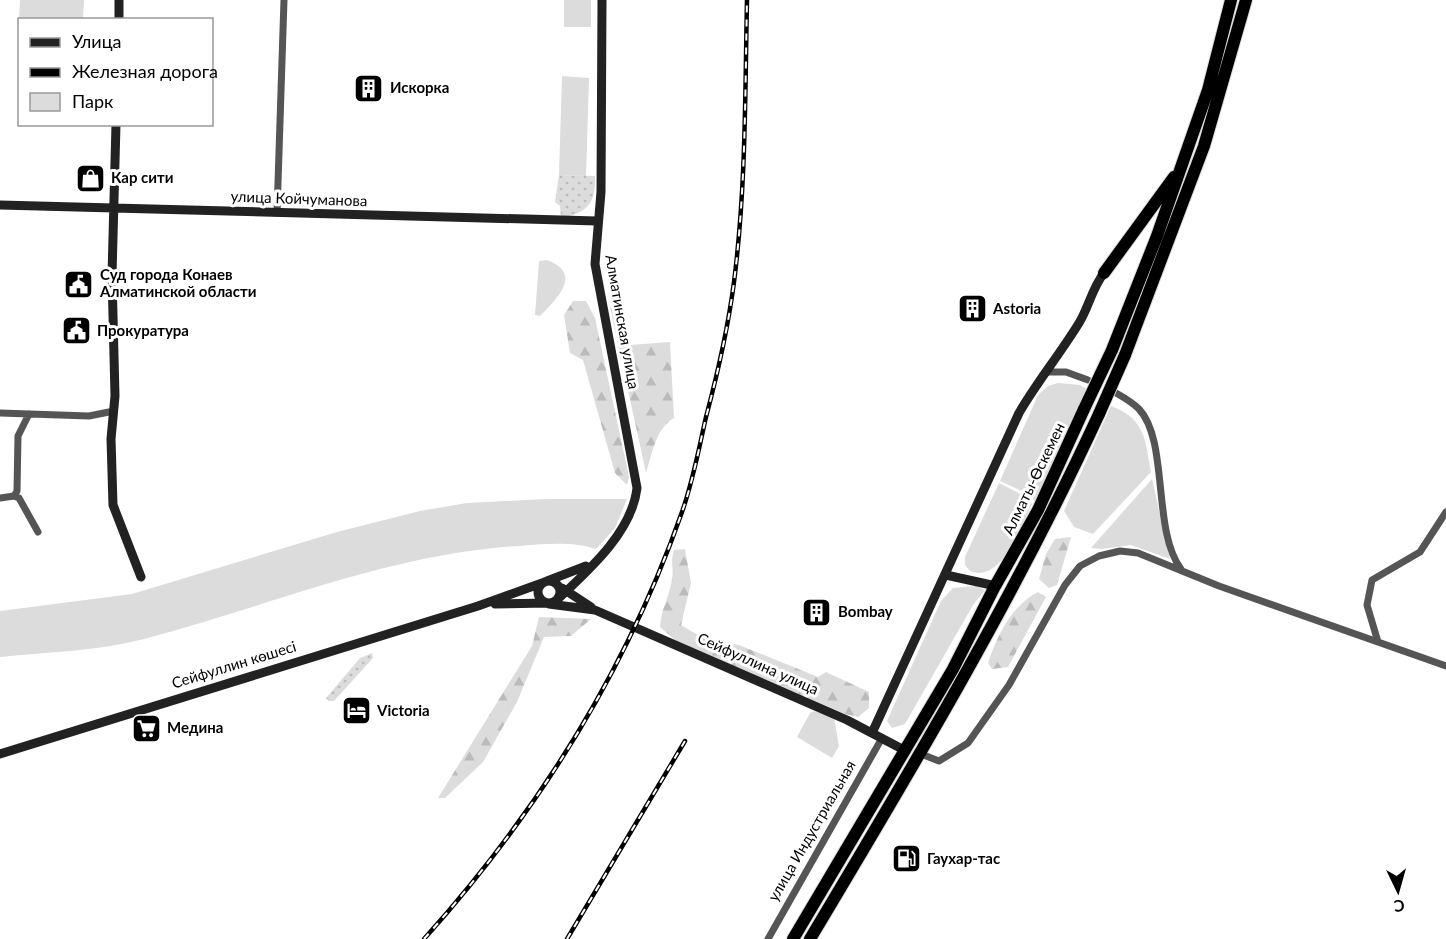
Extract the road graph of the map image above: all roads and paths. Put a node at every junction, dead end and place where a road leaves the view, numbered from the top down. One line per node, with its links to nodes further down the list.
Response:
1 (119, 0): 6 (street)
2 (284, 0): 11 (street)
3 (602, 0): 12 (street, Алматинская улица)
4 (1231, 0): 8 (highway, Алматы-Өскемен)
5 (1246, 0): 41 (highway, Алматы-Өскемен, bridge)
6 (119, 18)
7 (116, 126): 10 (street)
8 (1179, 172): 13 (highway); 30 (highway, Алматы-Өскемен, bridge)
9 (0, 205): 10 (street, улица Койчуманова)
10 (113, 209): 11 (street, улица Койчуманова); 17 (street)
11 (277, 213): 12 (street, улица Койчуманова)
12 (597, 221): 24 (street, Алматинская улица)
13 (1104, 273): 14 (street)
14 (1046, 372): 15 (street); 26 (street)
15 (1088, 380)
16 (1116, 393): 25 (street)
17 (114, 411): 19 (street); 27 (street)
18 (0, 413): 19 (street)
19 (29, 414): 20 (street)
20 (14, 496): 21 (street); 23 (street)
21 (0, 498)
22 (1446, 512): 35 (street)
23 (38, 532)
24 (594, 562): 28 (street); 31 (street, Алматинская улица)
25 (1180, 569): 35 (street); 41 (street)
26 (946, 575): 30 (street); 37 (street)
27 (141, 577)
28 (544, 582): 29 (street); 32 (street); 33 (street)
29 (557, 585): 31 (street); 32 (street)
30 (996, 586): 39 (highway, Алматы-Өскемен)
31 (567, 590): 32 (street, Алматинская улица); 34 (street)
32 (551, 602): 33 (street); 34 (street)
33 (478, 606): 40 (street, Сейфуллин көшесі)
34 (595, 610): 37 (street, Сейфуллина улица)
35 (1378, 642): 36 (street)
36 (1446, 666)
37 (872, 733): 38 (street, Сейфуллина улица)
38 (882, 738): 39 (street, Сейфуллина улица); 42 (street, улица Индустриальная)
39 (906, 751): 43 (highway, Алматы-Өскемен)
40 (0, 754)
41 (921, 754): 44 (highway, Алматы-Өскемен)
42 (768, 939)
43 (793, 939)
44 (810, 939)

